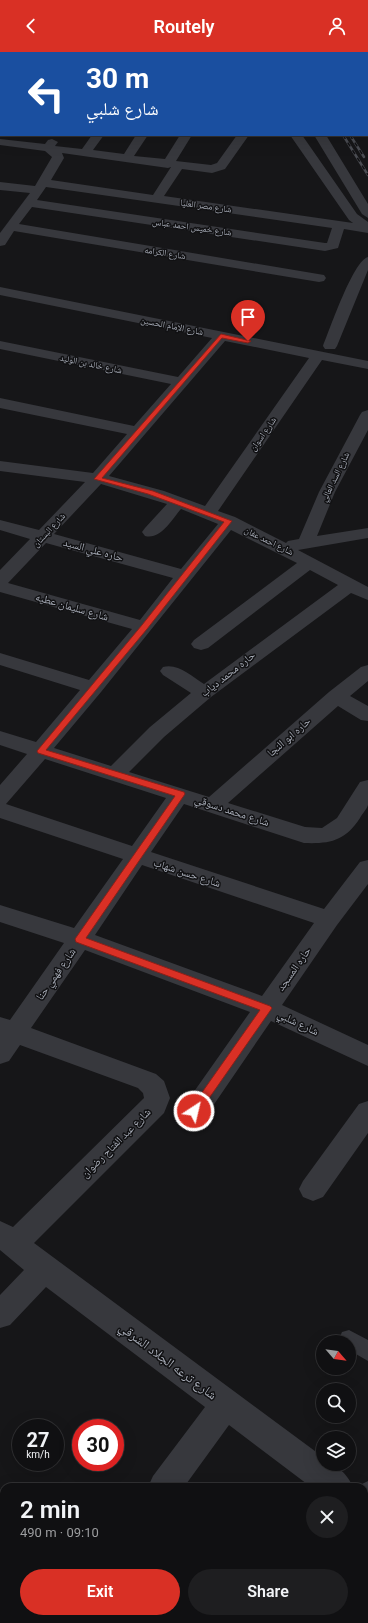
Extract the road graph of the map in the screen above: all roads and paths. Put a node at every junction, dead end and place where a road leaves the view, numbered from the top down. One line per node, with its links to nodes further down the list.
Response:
1 (57, 136): 9 (street)
2 (97, 136): 10 (street)
3 (141, 136): 11 (street)
4 (186, 136): 12 (street)
5 (242, 136): 12 (street)
6 (297, 136): 21 (street)
7 (320, 136): 17 (street)
8 (0, 142): 9 (street)
9 (48, 148): 10 (street); 14 (street)
10 (85, 153): 11 (street)
11 (127, 158): 12 (street)
12 (173, 164): 15 (street)
13 (0, 186): 14 (street, شارع مصر العليا)
14 (41, 186): 15 (street, شارع مصر العليا); 16 (street)
15 (156, 199): 18 (street, شارع مصر العليا)
16 (29, 203): 19 (street, شارع خميس احمد عباس); 20 (street)
17 (368, 214)
18 (339, 225): 19 (street, شارع خميس احمد عباس); 21 (street, شارع مصر العليا)
19 (183, 226): 23 (street)
20 (7, 228): 22 (street); 23 (street, شارع الكرامه)
21 (368, 229)
22 (0, 242)
23 (159, 252): 25 (street, شارع الكرامه)
24 (368, 261): 30 (street, شارع اسوان)
25 (319, 278)
26 (0, 282): 30 (street, شارع الإمام الحسين)
27 (0, 292): 28 (street, شارع الإمام الحسين)
28 (221, 336): 30 (street, شارع الإمام الحسين); 33 (street, شارع البستان)
29 (0, 345): 33 (street, شارع خالد بن الوليد)
30 (324, 350): 31 (street, شارع الإمام الحسين); 32 (street, شارع الإمام الحسين); 40 (street, شارع اسوان)
31 (368, 354)
32 (368, 365)
33 (181, 382): 36 (street, شارع البستان)
34 (0, 403): 36 (street)
35 (368, 415): 46 (street, شارع السد العالي)
36 (138, 432): 38 (street, شارع البستان)
37 (0, 466): 38 (street, شارع احمد عفان)
38 (97, 479): 39 (street, شارع احمد عفان); 45 (street, شارع البستان)
39 (178, 502): 40 (street, شارع احمد عفان); 43 (street)
40 (208, 513): 41 (street, شارع احمد عفان)
41 (229, 521): 47 (street, شارع احمد عفان); 49 (street)
42 (0, 525): 45 (street, حاره علي السيد)
43 (151, 532)
44 (368, 533): 46 (street)
45 (43, 537): 49 (street, حاره علي السيد); 50 (street, شارع البستان)
46 (306, 542): 47 (street)
47 (285, 548): 48 (street, شارع احمد عفان)
48 (310, 562): 51 (street, شارع احمد عفان); 55 (street)
49 (185, 576): 54 (street)
50 (0, 581)
51 (350, 585): 53 (street, شارع احمد عفان); 60 (street, حاره محمد دياب)
52 (0, 586): 54 (street, شارع سليمان عطيه)
53 (368, 595)
54 (144, 627): 59 (street)
55 (201, 644)
56 (0, 659): 59 (street)
57 (170, 671): 60 (street)
58 (368, 671): 61 (street, حاره ابو النجا)
59 (94, 688): 64 (street)
60 (204, 693): 65 (street, حاره محمد دياب)
61 (336, 696): 62 (street); 69 (street, حاره ابو النجا)
62 (368, 715)
63 (0, 738): 64 (street, شارع محمد دسوقي)
64 (41, 751): 65 (street, شارع محمد دسوقي); 68 (street)
65 (115, 774): 67 (street, شارع محمد دسوقي)
66 (368, 787): 69 (street, شارع محمد دسوقي)
67 (180, 794): 69 (street, شارع محمد دسوقي); 71 (street, شارع فهمي حنا)
68 (0, 800)
69 (213, 805)
70 (0, 810): 71 (street, شارع حسن شهاب)
71 (137, 856): 74 (street, شارع حسن شهاب); 75 (street, شارع فهمي حنا)
72 (368, 868): 74 (street, حاره المسجد)
73 (0, 913): 75 (street, شارع شلبي)
74 (329, 919): 76 (street, حاره المسجد)
75 (80, 939): 76 (street, شارع شلبي); 77 (street, شارع فهمي حنا)
76 (266, 1008): 79 (street, شارع شلبي); 80 (street, حاره المسجد)
77 (8, 1030): 78 (street, شارع فهمي حنا); 83 (street, شارع عبد الفتاح رضوان)
78 (0, 1054)
79 (368, 1056)
80 (194, 1111)
81 (368, 1112): 82 (street)
82 (313, 1189)
83 (7, 1238): 84 (street, شارع ترعه الجلاد الشرقي)
84 (44, 1269): 85 (street); 88 (street, شارع ترعه الجلاد الشرقي)
85 (0, 1315)
86 (356, 1343): 87 (lane)
87 (368, 1351)
88 (226, 1404): 89 (street); 90 (street, شارع ترعه الجلاد الشرقي)
89 (167, 1483)
90 (332, 1483)

